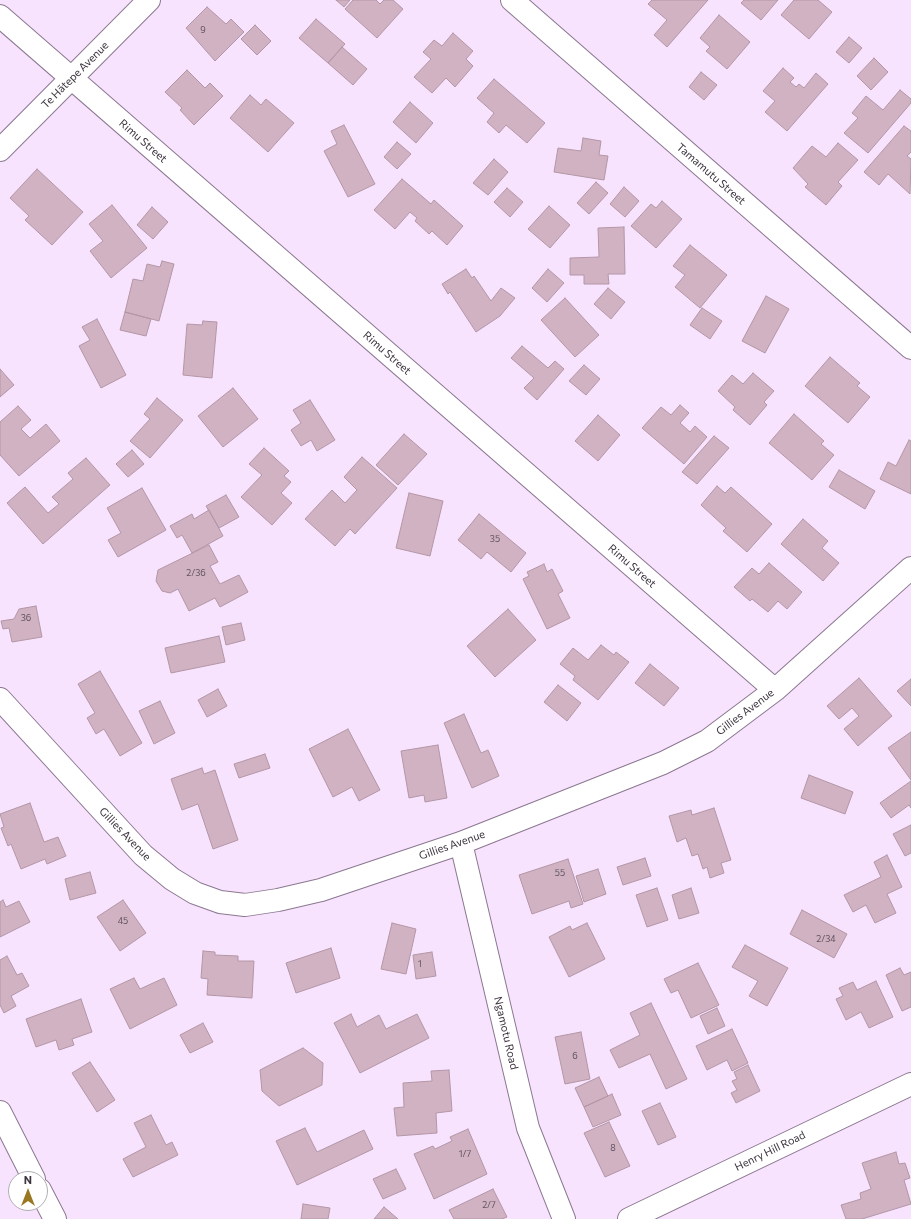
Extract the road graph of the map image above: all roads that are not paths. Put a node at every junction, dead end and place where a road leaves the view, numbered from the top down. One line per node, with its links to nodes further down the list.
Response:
1 (149, 0): 4 (street, Te Hātepe Avenue)
2 (512, 0): 6 (street, Tamamutu Street)
3 (0, 16): 4 (street, Rimu Street)
4 (71, 79): 5 (street, Te Hātepe Avenue); 8 (street, Rimu Street)
5 (0, 150)
6 (911, 348)
7 (911, 568): 8 (street, Gillies Avenue)
8 (775, 690): 10 (street, Gillies Avenue)
9 (0, 699): 10 (street, Gillies Avenue)
10 (461, 843): 16 (street, Ngamotu Road)
11 (911, 1084): 17 (street, Henry Hill Road)
12 (0, 1112): 13 (street)
13 (30, 1171)
14 (48, 1205): 15 (street)
15 (55, 1219)
16 (564, 1219)
17 (629, 1219)

